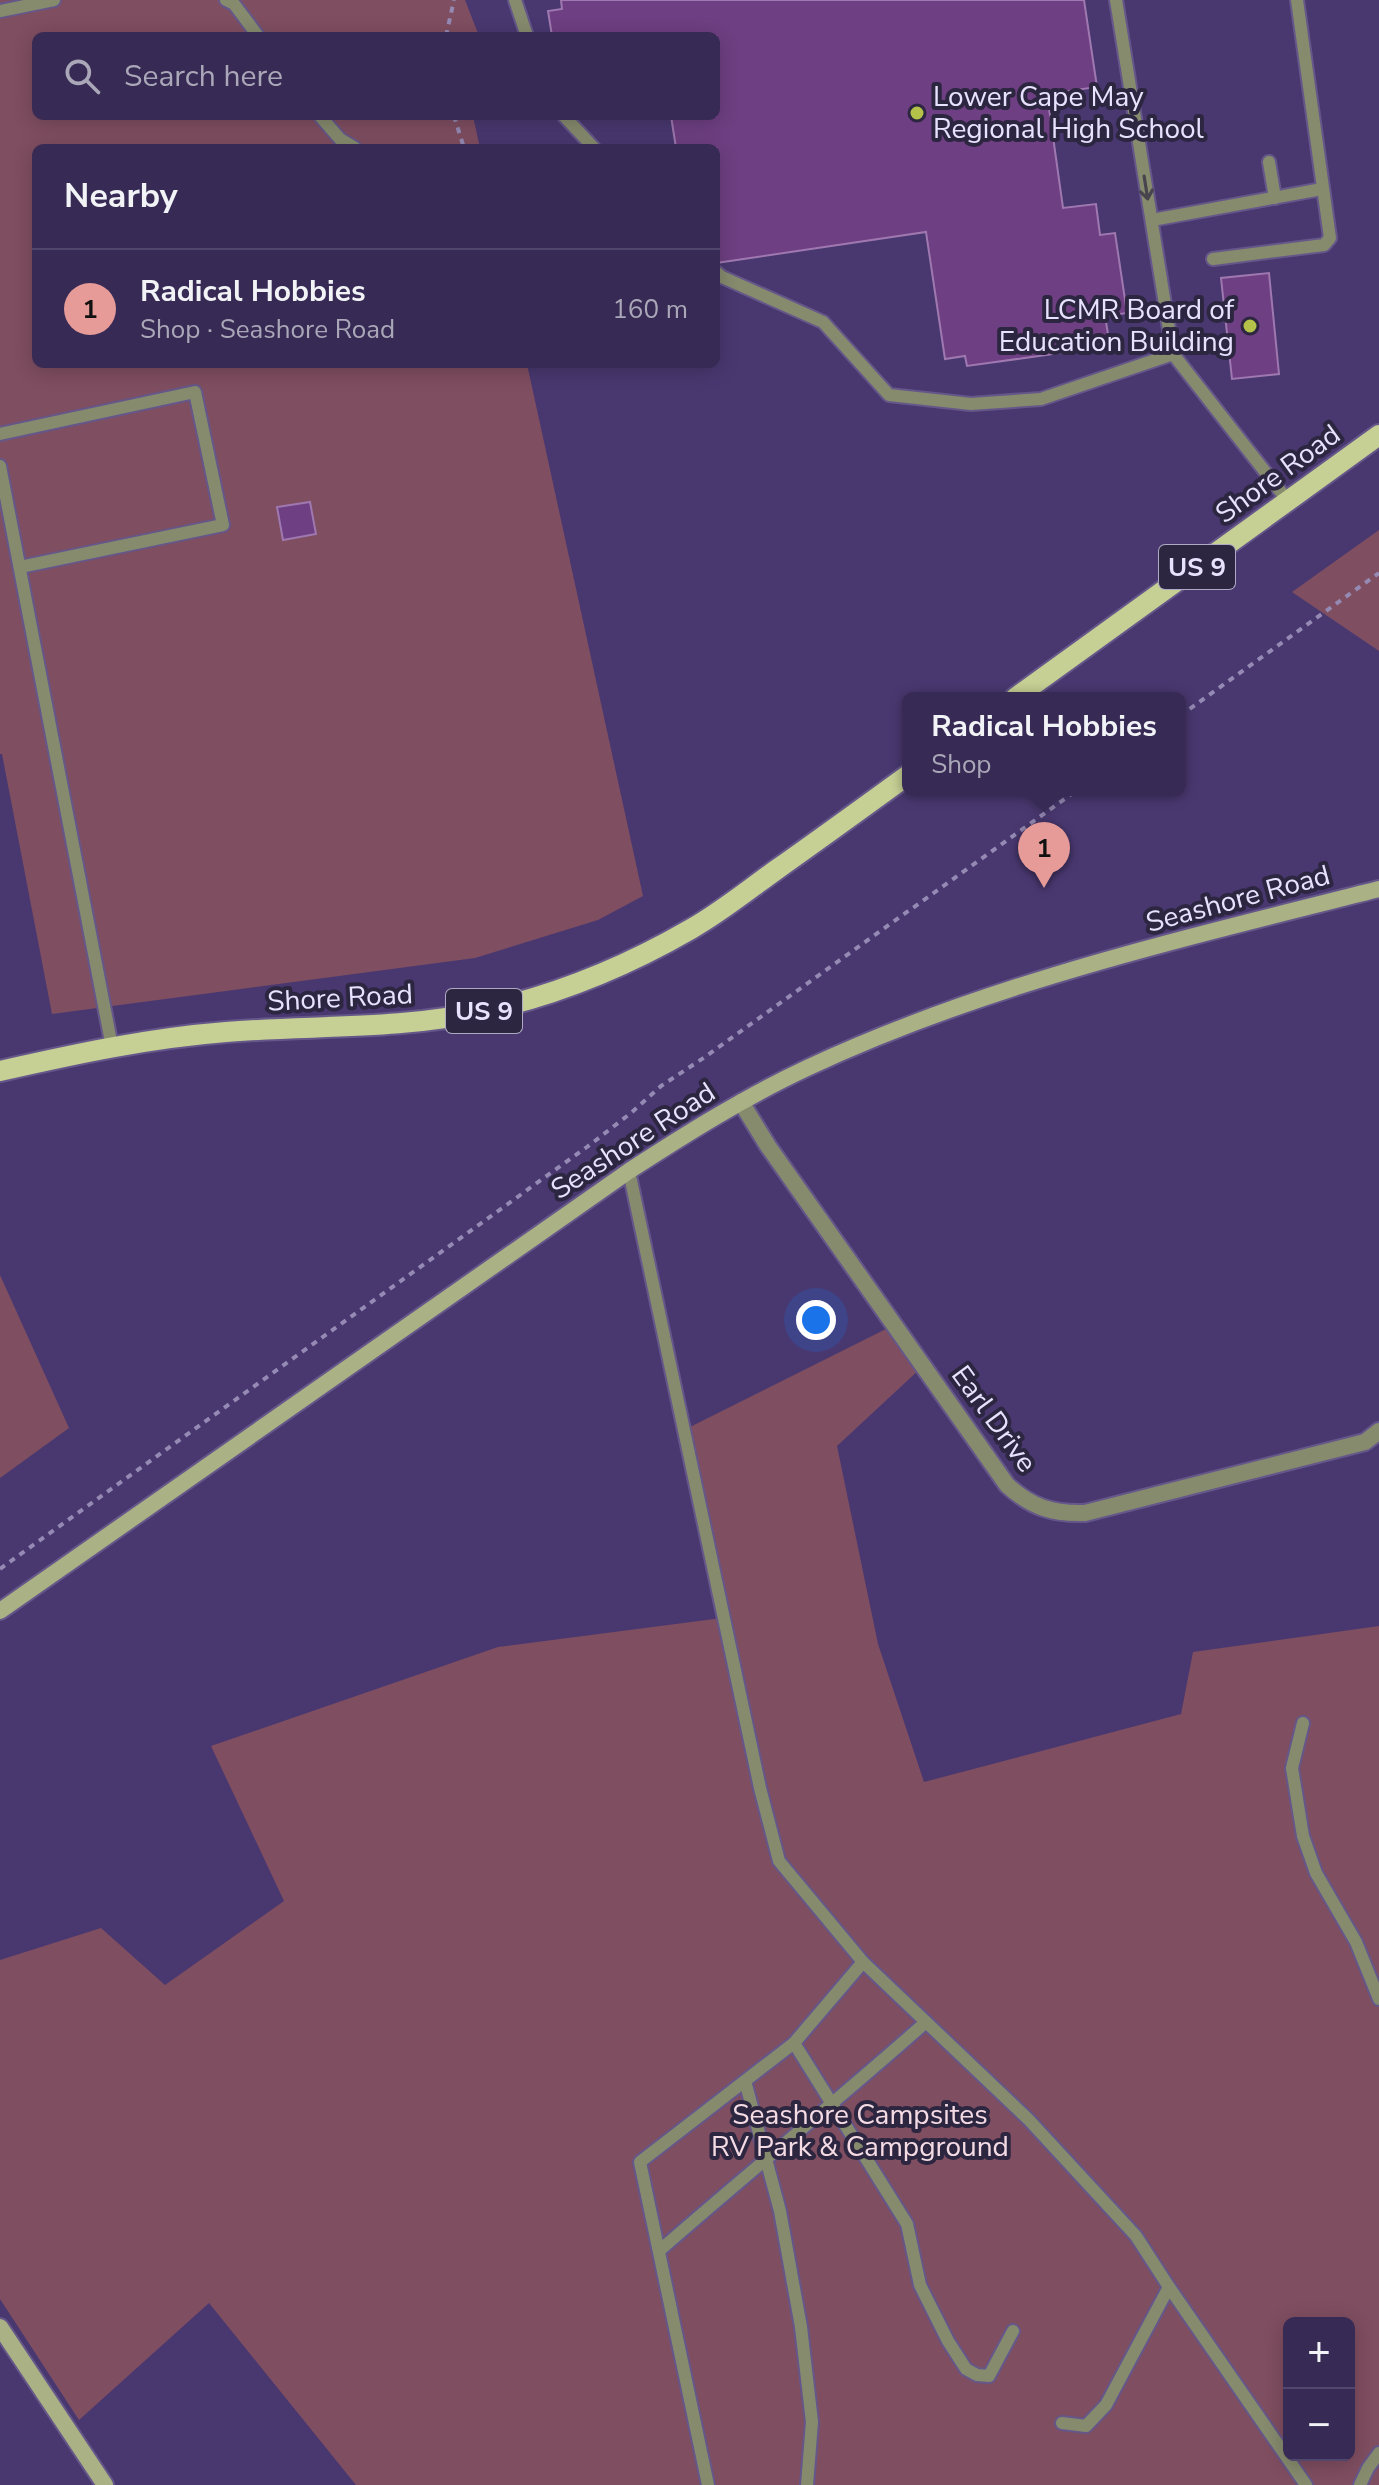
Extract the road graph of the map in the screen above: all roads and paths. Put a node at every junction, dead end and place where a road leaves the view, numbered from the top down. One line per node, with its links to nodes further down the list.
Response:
1 (54, 0): 7 (lane)
2 (226, 0): 8 (lane)
3 (454, 0): 9 (path)
4 (515, 0): 10 (lane)
5 (1116, 0): 20 (lane, one-way to 20)
6 (1297, 0): 18 (lane)
7 (0, 11)
8 (255, 32)
9 (447, 32)
10 (526, 32)
11 (323, 120): 14 (lane)
12 (455, 120): 15 (path)
13 (568, 120): 16 (lane)
14 (348, 144)
15 (463, 144)
16 (590, 144)
17 (1269, 162): 19 (lane)
18 (1322, 189): 19 (lane); 21 (lane)
19 (1275, 198): 20 (lane)
20 (1152, 220): 23 (lane)
21 (1213, 259)
22 (720, 275): 23 (lane)
23 (1173, 354): 27 (lane)
24 (0, 434): 28 (lane)
25 (1379, 435): 27 (main road, Shore Road / US 9)
26 (0, 466): 28 (lane)
27 (1288, 501): 30 (main road, Shore Road / US 9)
28 (20, 567): 35 (lane)
29 (1379, 573): 31 (path)
30 (1023, 692)
31 (1186, 712)
32 (902, 779): 35 (main road, Shore Road / US 9)
33 (1069, 796): 40 (path)
34 (1379, 889): 37 (street, Seashore Road)
35 (112, 1047): 36 (main road, Shore Road / US 9)
36 (0, 1071)
37 (741, 1102): 38 (street, Seashore Road); 39 (street, Earl Drive)
38 (629, 1171): 41 (street, Seashore Road); 43 (lane)
39 (1379, 1431)
40 (0, 1569)
41 (0, 1611)
42 (1303, 1723): 44 (lane)
43 (863, 1962): 45 (lane); 46 (lane)
44 (1379, 1999)
45 (926, 2022): 48 (lane); 51 (lane)
46 (794, 2043): 47 (lane); 48 (lane)
47 (745, 2081): 49 (lane); 50 (lane)
48 (832, 2105): 49 (lane); 53 (lane)
49 (766, 2157): 50 (lane); 58 (lane)
50 (659, 2251): 57 (lane)
51 (1169, 2287): 54 (lane); 59 (lane)
52 (0, 2327): 56 (street)
53 (1013, 2331)
54 (1062, 2423)
55 (1379, 2453): 60 (lane)
56 (105, 2485)
57 (708, 2485)
58 (807, 2485)
59 (1306, 2485)
60 (1360, 2485)

